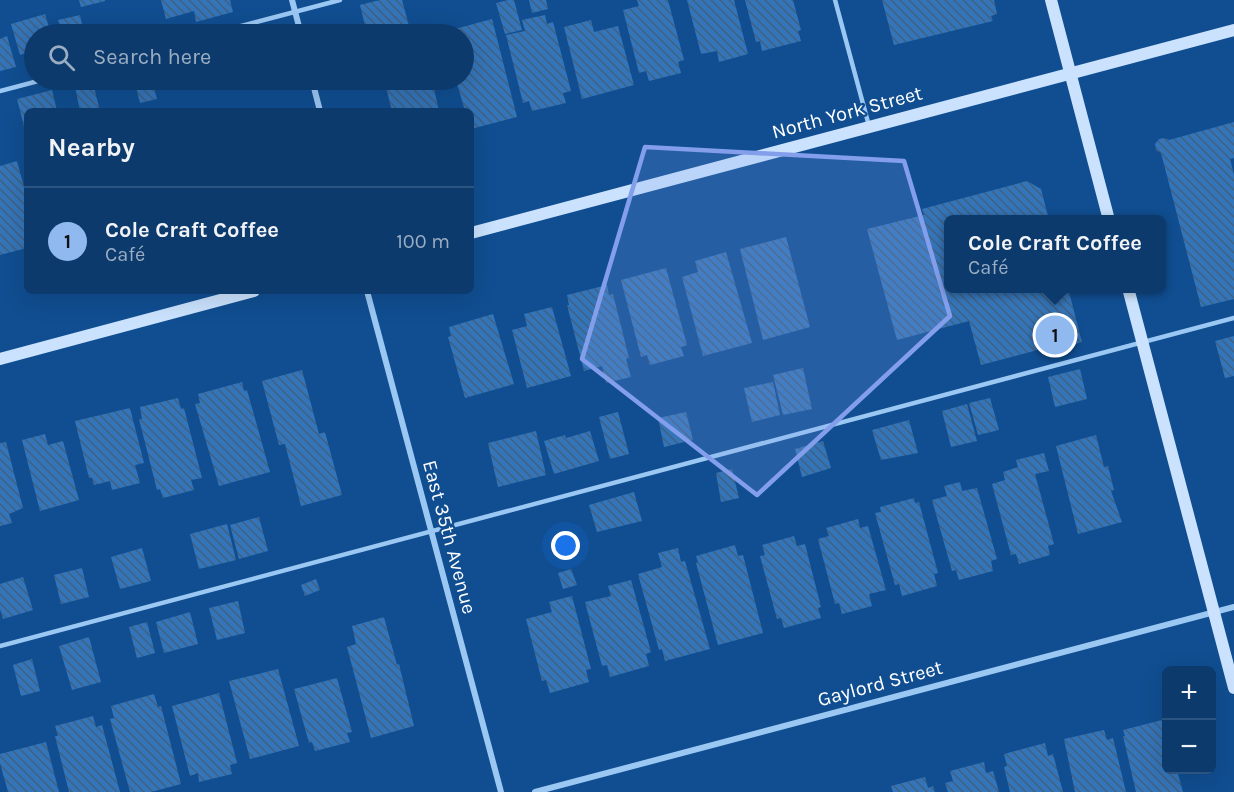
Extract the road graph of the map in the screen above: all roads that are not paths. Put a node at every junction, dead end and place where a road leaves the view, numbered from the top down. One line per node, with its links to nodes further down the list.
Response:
1 (292, 0): 5 (street)
2 (340, 0): 5 (lane)
3 (835, 0): 14 (lane)
4 (1051, 0): 9 (main road)
5 (295, 12): 6 (lane); 7 (street)
6 (249, 24)
7 (298, 24)
8 (1234, 30): 9 (main road, North York Street)
9 (1070, 73): 14 (main road, North York Street); 15 (main road)
10 (24, 85): 12 (lane)
11 (315, 90): 13 (street)
12 (0, 91)
13 (319, 108)
14 (869, 126): 16 (main road, North York Street)
15 (1108, 215)
16 (474, 232)
17 (1129, 293): 21 (main road)
18 (243, 294): 22 (main road)
19 (368, 294): 23 (street, East 35th Avenue)
20 (1234, 318): 21 (lane)
21 (1142, 342): 23 (lane); 25 (main road)
22 (0, 359)
23 (431, 531): 26 (lane); 28 (street, East 35th Avenue)
24 (1234, 607): 25 (street, Gaylord Street)
25 (1214, 612): 27 (main road); 29 (street, Gaylord Street)
26 (0, 646)
27 (1234, 688)
28 (501, 792)
29 (535, 792)

